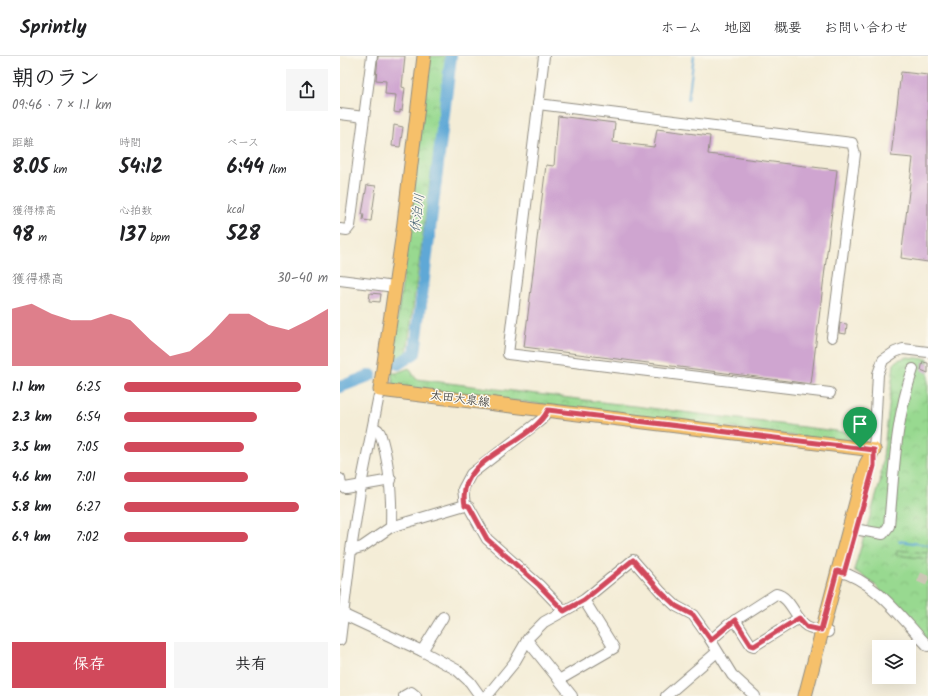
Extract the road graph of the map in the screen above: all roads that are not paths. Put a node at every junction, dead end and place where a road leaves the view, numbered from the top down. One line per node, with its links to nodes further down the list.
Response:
1 (372, 56): 6 (street)
2 (424, 56): 9 (main road)
3 (544, 56): 4 (street)
4 (538, 104): 10 (street); 14 (street)
5 (340, 114): 6 (street)
6 (364, 117): 7 (street)
7 (340, 230)
8 (340, 280): 9 (street)
9 (395, 287): 13 (main road)
10 (832, 337)
11 (928, 352): 17 (street)
12 (913, 369): 23 (street)
13 (380, 390): 15 (main road, 太田大泉線); 16 (street)
14 (830, 393)
15 (548, 410): 17 (main road, 太田大泉線); 21 (street)
16 (373, 427): 19 (street); 20 (street)
17 (874, 450): 23 (main road)
18 (340, 479): 20 (street)
19 (390, 480): 20 (street); 22 (street)
20 (361, 485): 24 (street)
21 (465, 505): 22 (street); 27 (street)
22 (391, 527): 24 (street)
23 (852, 529): 25 (main road)
24 (351, 550): 28 (street)
25 (841, 572): 32 (main road); 36 (street)
26 (584, 600): 27 (street); 35 (street); 39 (street)
27 (564, 611): 34 (street)
28 (342, 613): 33 (street); 37 (street)
29 (443, 617): 37 (street)
30 (799, 618): 31 (street); 31 (street); 32 (street)
31 (735, 620): 35 (street)
32 (825, 631): 47 (main road); 48 (main road)
33 (340, 640)
34 (527, 640): 39 (street); 43 (street)
35 (711, 640): 38 (street)
36 (928, 646)
37 (422, 651): 42 (street)
38 (717, 652): 45 (street); 46 (street)
39 (559, 680): 44 (street)
40 (404, 696): 41 (street)
41 (416, 696)
42 (480, 696)
43 (487, 696)
44 (572, 696)
45 (666, 696)
46 (755, 696)
47 (805, 696)
48 (811, 696)

